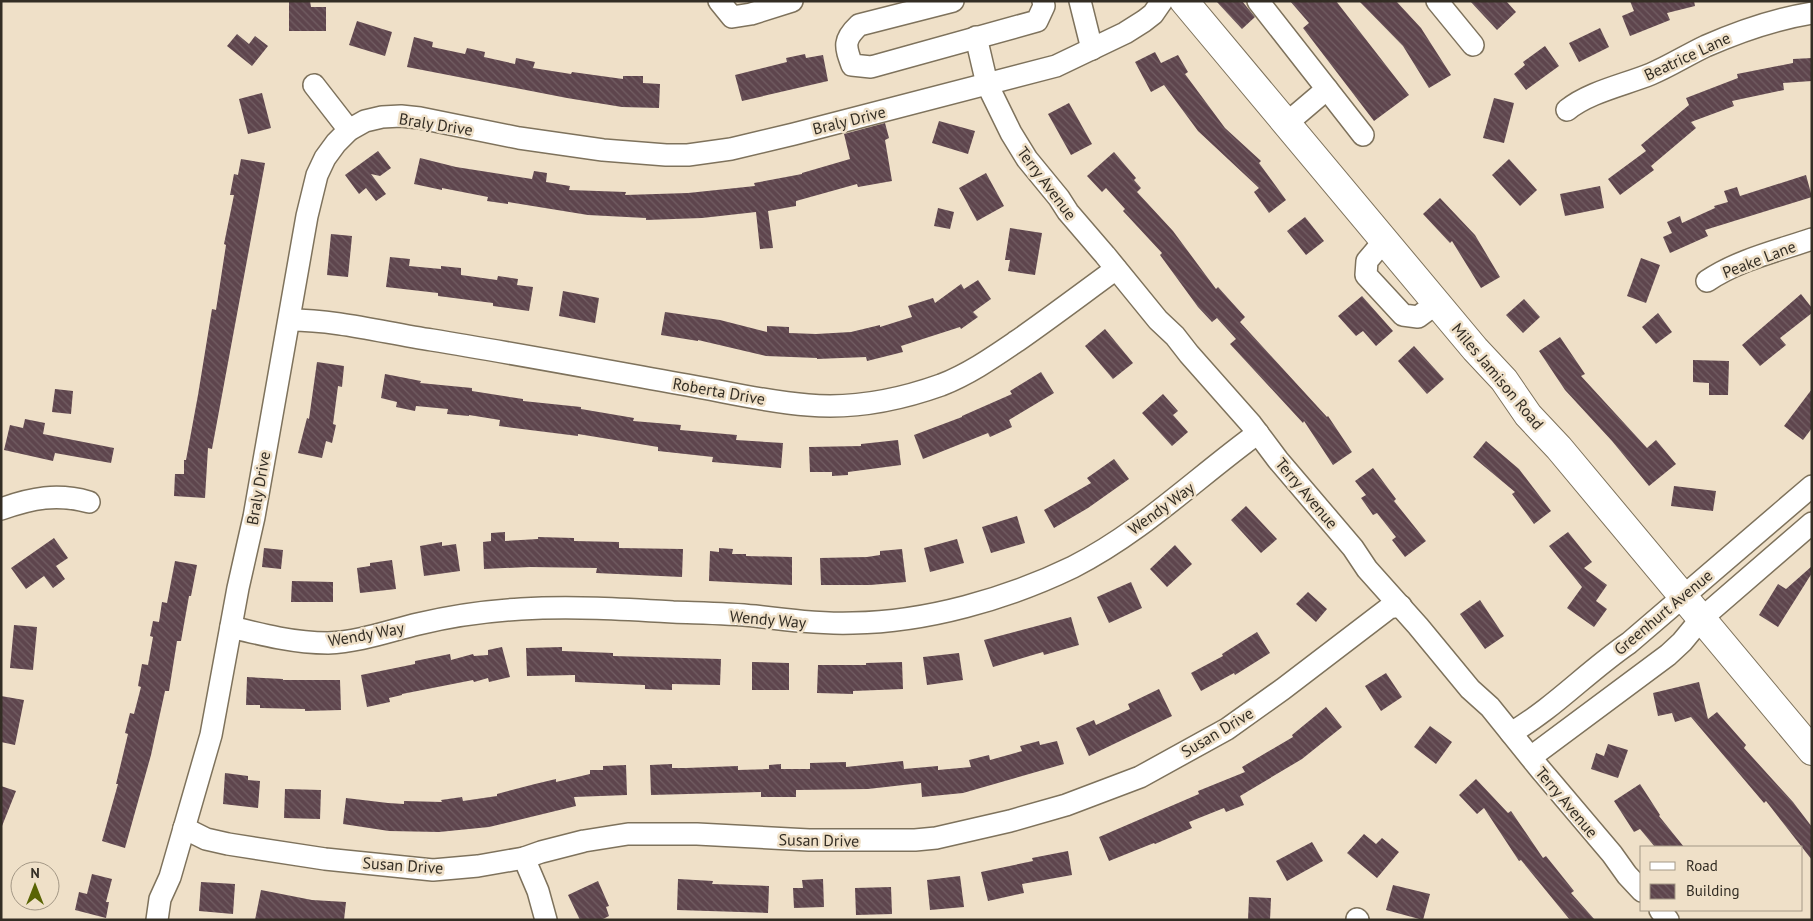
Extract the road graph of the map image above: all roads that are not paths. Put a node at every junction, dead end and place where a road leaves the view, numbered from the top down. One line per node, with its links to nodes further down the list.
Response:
1 (719, 1): 2 (street)
2 (792, 1)
3 (953, 1): 11 (street)
4 (1043, 1): 11 (street)
5 (1080, 1): 13 (street)
6 (1162, 1): 13 (street, Braly Drive)
7 (1258, 1): 16 (street)
8 (1437, 1): 12 (street)
9 (1193, 5): 18 (main road, Miles Jamison Road)
10 (1812, 13): 17 (street, Beatrice Lane)
11 (976, 37): 14 (street, Terry Avenue)
12 (1473, 45)
13 (1092, 49): 14 (street, Braly Drive)
14 (987, 84): 19 (street, Braly Drive); 23 (street, Terry Avenue)
15 (314, 85): 19 (street)
16 (1326, 89): 18 (street); 20 (street)
17 (1567, 110)
18 (1287, 123): 22 (main road, Miles Jamison Road)
19 (349, 130): 26 (street, Braly Drive)
20 (1363, 135)
21 (1812, 239): 24 (street, Peake Lane)
22 (1384, 241): 25 (main road, Miles Jamison Road); 25 (street)
23 (1116, 268): 26 (street, Roberta Drive); 27 (street, Terry Avenue)
24 (1707, 281)
25 (1437, 303): 32 (main road, Miles Jamison Road)
26 (290, 320): 35 (street, Braly Drive)
27 (1258, 434): 33 (street, Terry Avenue); 35 (street, Wendy Way)
28 (1812, 486): 32 (street, Greenhurt Avenue)
29 (89, 502): 30 (street)
30 (1, 508)
31 (1812, 523): 34 (street, Greenhurt Avenue)
32 (1682, 597): 34 (main road, Miles Jamison Road); 36 (street, Greenhurt Avenue)
33 (1401, 606): 36 (street, Terry Avenue); 40 (street, Susan Drive)
34 (1701, 619): 37 (main road, Miles Jamison Road); 38 (street, Greenhurt Avenue)
35 (231, 627): 39 (street, Braly Drive)
36 (1511, 733): 38 (street, Terry Avenue)
37 (1812, 751)
38 (1530, 757): 41 (street, Terry Avenue)
39 (184, 828): 40 (street, Susan Drive); 42 (street, Braly Drive)
40 (524, 858): 43 (street)
41 (1640, 889)
42 (157, 920)
43 (546, 920)

